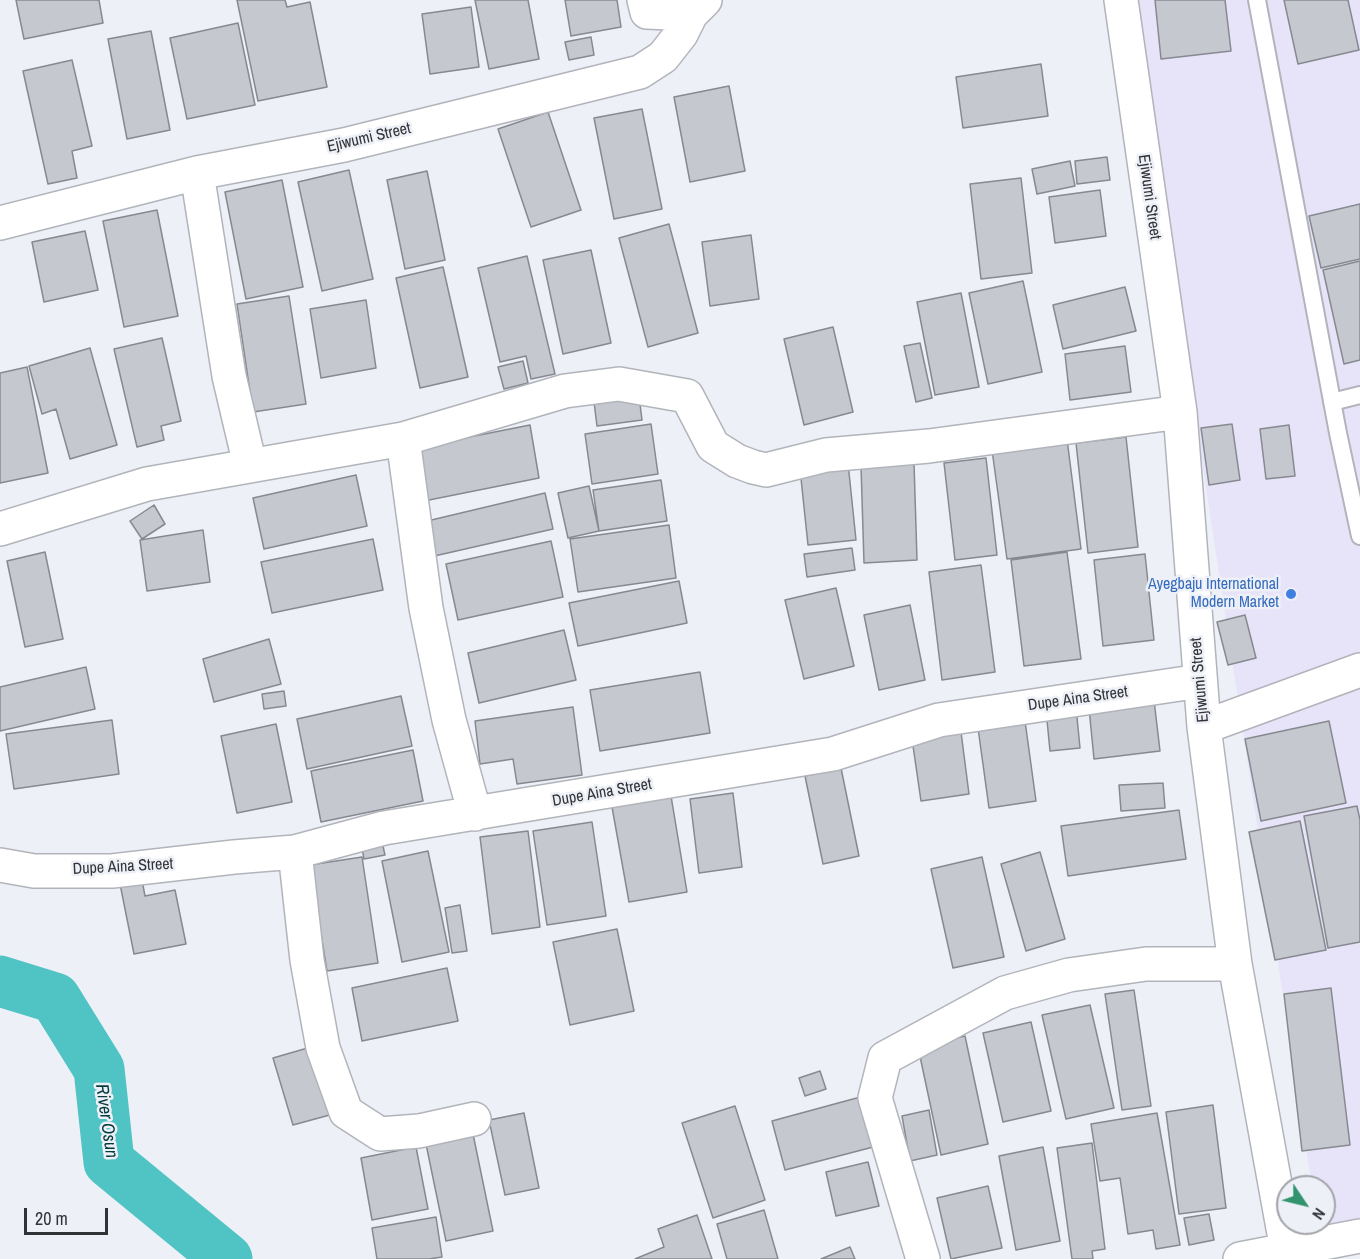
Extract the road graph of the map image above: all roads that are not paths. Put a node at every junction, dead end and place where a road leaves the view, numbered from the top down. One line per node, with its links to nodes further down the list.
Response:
1 (644, 0): 4 (street)
2 (1121, 0): 9 (street, Ejiwumi Street)
3 (1257, 0): 8 (lane)
4 (698, 7): 5 (street, Ejiwumi Street)
5 (197, 173): 6 (street, Ejiwumi Street); 11 (street)
6 (0, 224)
7 (1360, 395): 8 (lane)
8 (1332, 402): 13 (lane)
9 (1180, 412): 10 (street); 15 (street, Ejiwumi Street)
10 (403, 439): 11 (street); 17 (street)
11 (250, 465): 12 (street)
12 (0, 528)
13 (1360, 536)
14 (1360, 670): 16 (street)
15 (1200, 681): 16 (street, Ejiwumi Street); 17 (street, Dupe Aina Street)
16 (1204, 727): 20 (street, Ejiwumi Street)
17 (475, 814): 18 (street, Dupe Aina Street)
18 (295, 852): 19 (street, Dupe Aina Street); 21 (street)
19 (0, 865)
20 (1235, 964): 23 (street, Ejiwumi Street); 24 (street)
21 (474, 1119)
22 (1360, 1236): 23 (street)
23 (1287, 1250): 25 (street)
24 (923, 1259)
25 (1240, 1259)

